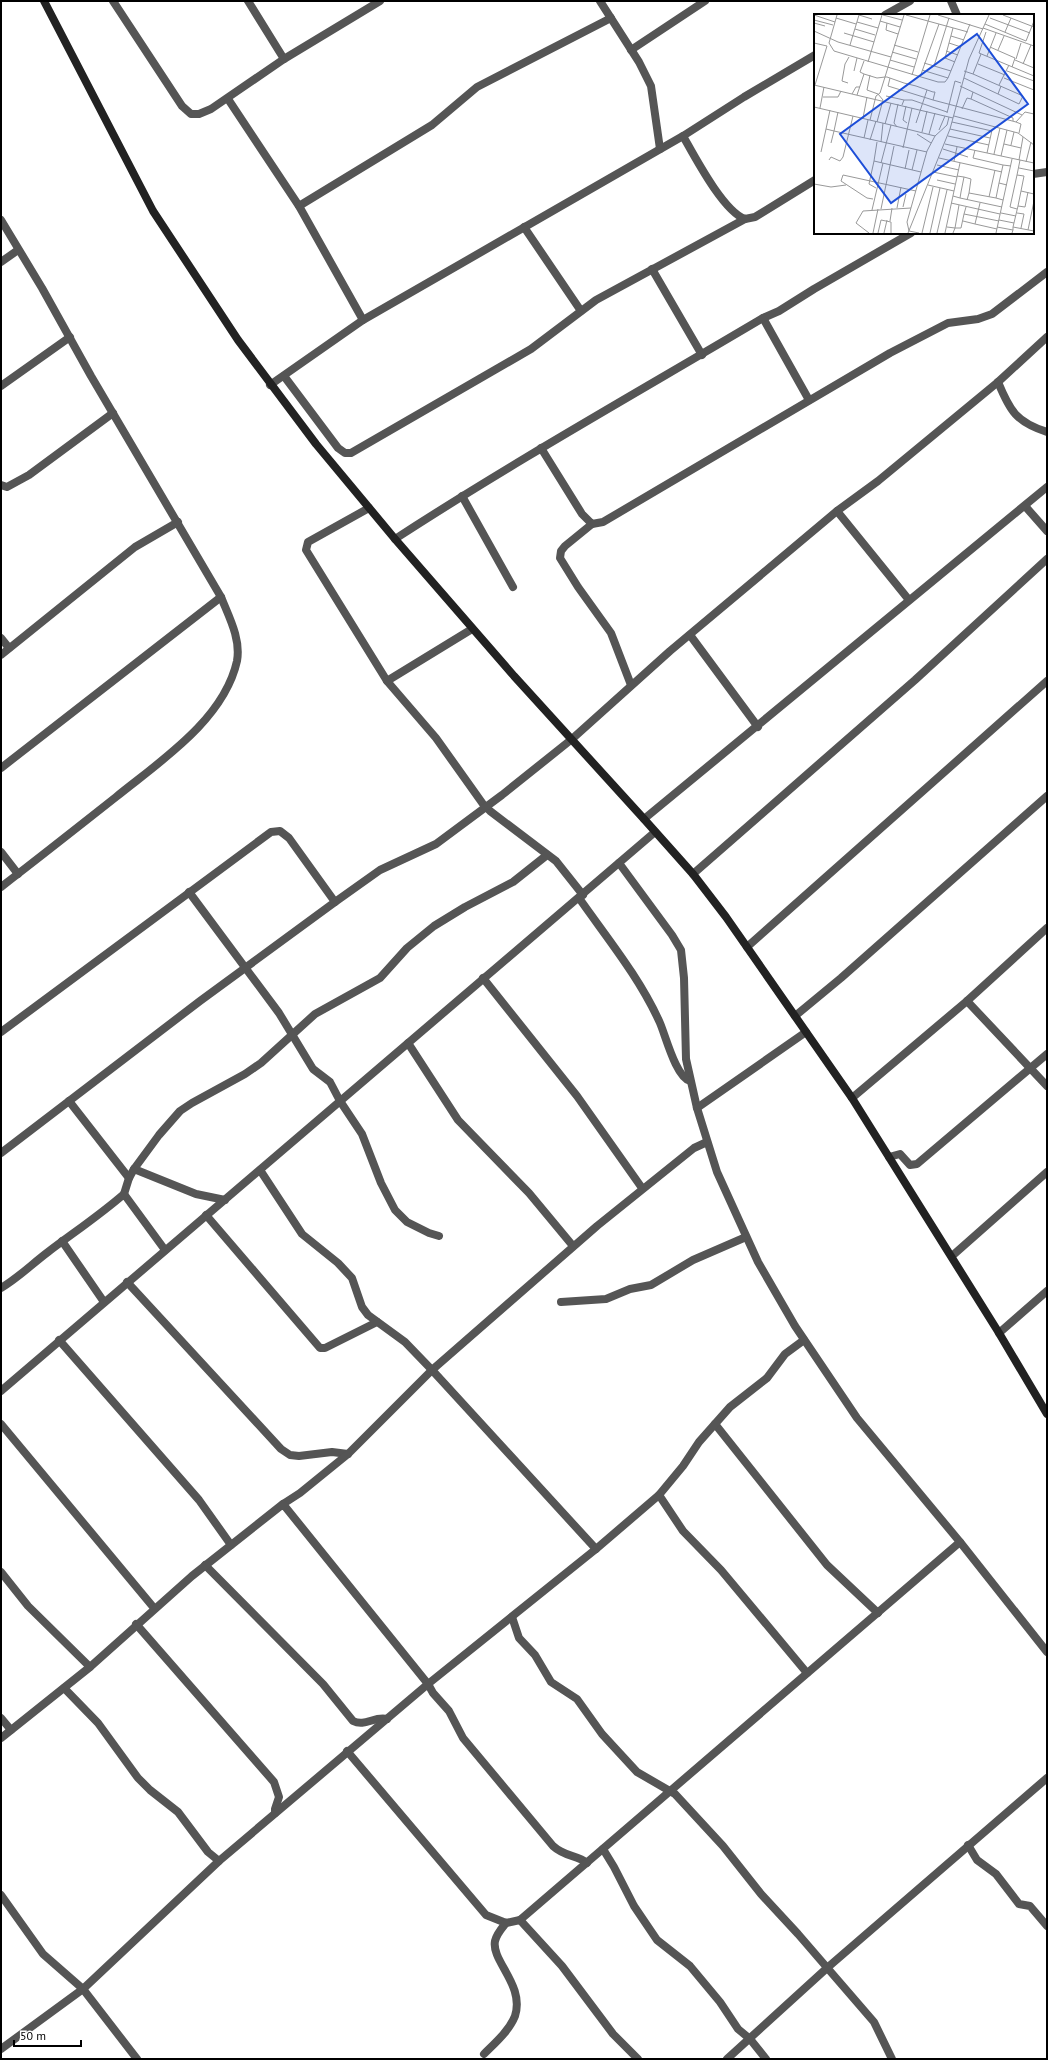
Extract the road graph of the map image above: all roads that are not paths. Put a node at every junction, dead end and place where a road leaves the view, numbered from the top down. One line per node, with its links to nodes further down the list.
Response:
1 (44, 1): 38 (street)
2 (113, 1): 15 (street)
3 (248, 1): 14 (street)
4 (380, 1): 14 (street)
5 (600, 1): 11 (street)
6 (705, 1): 12 (street)
7 (910, 1): 9 (street)
8 (951, 1): 10 (street)
9 (887, 14)
10 (957, 14)
11 (610, 18): 12 (street); 21 (street)
12 (631, 50): 17 (street)
13 (814, 56): 16 (street)
14 (284, 59): 15 (street)
15 (228, 99): 21 (street)
16 (683, 136): 17 (street); 22 (street)
17 (660, 149): 24 (street)
18 (1034, 174): 19 (street)
19 (1047, 174)
20 (814, 181): 22 (street)
21 (298, 206): 32 (street)
22 (745, 219): 28 (street)
23 (1, 220): 26 (street)
24 (524, 227): 30 (street); 32 (street)
25 (909, 234): 31 (street)
26 (18, 250): 27 (street); 33 (street)
27 (1, 262)
28 (652, 269): 30 (street); 35 (street)
29 (1047, 272): 40 (street)
30 (581, 311): 36 (street)
31 (763, 318): 35 (street); 40 (street)
32 (363, 320): 36 (street)
33 (70, 337): 39 (street); 41 (street)
34 (1047, 337): 37 (street)
35 (702, 355): 43 (street)
36 (284, 376): 38 (street)
37 (998, 382): 42 (street); 49 (street)
38 (270, 385): 48 (street)
39 (1, 386)
40 (809, 400): 51 (street)
41 (113, 413): 44 (street); 50 (street)
42 (1047, 432)
43 (541, 448): 46 (street); 51 (street)
44 (1, 485)
45 (1047, 487): 47 (street)
46 (462, 496): 53 (street); 55 (street)
47 (1025, 506): 52 (street); 57 (street)
48 (369, 508): 53 (street); 64 (street)
49 (837, 511): 57 (street); 59 (street)
50 (178, 522): 56 (street); 61 (street)
51 (592, 524): 65 (street)
52 (1047, 531)
53 (395, 539): 58 (street)
54 (1047, 559): 77 (street)
55 (513, 587)
56 (221, 597): 68 (street); 76 (street)
57 (909, 600): 66 (street)
58 (472, 628): 64 (street); 67 (street)
59 (690, 635): 65 (street); 66 (street)
60 (1, 638): 61 (street)
61 (9, 648): 62 (street)
62 (1, 655)
63 (1047, 681): 83 (street)
64 (387, 682): 70 (street)
65 (631, 685): 67 (street)
66 (758, 727): 71 (street)
67 (572, 739): 70 (street); 71 (street)
68 (1, 768)
69 (1047, 796): 87 (street)
70 (486, 808): 74 (street); 81 (street)
71 (644, 819): 72 (street)
72 (655, 832): 75 (street); 77 (street)
73 (1, 852): 76 (street)
74 (547, 855): 80 (street); 90 (street)
75 (619, 863): 80 (street); 94 (street)
76 (18, 874): 78 (street)
77 (693, 874): 83 (street)
78 (1, 887)
79 (189, 892): 81 (street); 84 (street); 88 (street)
80 (581, 896): 85 (street); 94 (street)
81 (335, 902): 84 (street)
82 (1047, 928): 86 (street)
83 (747, 947): 87 (street)
84 (245, 968): 90 (street); 97 (street)
85 (483, 978): 91 (street); 107 (street)
86 (966, 1001): 93 (street); 96 (street)
87 (795, 1016): 89 (street)
88 (1, 1032)
89 (806, 1032): 96 (street); 99 (street)
90 (292, 1033): 98 (street); 103 (street)
91 (408, 1043): 98 (street); 114 (street)
92 (1047, 1054): 93 (street)
93 (1031, 1068): 95 (street); 102 (street)
94 (690, 1081): 99 (street)
95 (1047, 1086)
96 (852, 1098): 102 (street)
97 (69, 1101): 101 (street); 106 (street)
98 (340, 1101): 104 (street); 111 (street)
99 (697, 1108): 100 (street)
100 (707, 1142): 107 (street); 112 (street)
101 (1, 1153)
102 (890, 1157): 116 (street)
103 (134, 1170): 106 (street); 109 (street)
104 (260, 1170): 109 (street); 122 (street)
105 (1047, 1172): 116 (street)
106 (128, 1178): 108 (street)
107 (642, 1188): 114 (street)
108 (124, 1194): 113 (street); 115 (street)
109 (225, 1200): 110 (street)
110 (206, 1215): 115 (street); 122 (street)
111 (439, 1236)
112 (746, 1236): 121 (street); 125 (street)
113 (62, 1242): 118 (street); 120 (street)
114 (574, 1246): 126 (street)
115 (165, 1250): 117 (street)
116 (952, 1256): 123 (street)
117 (127, 1282): 120 (street); 131 (street)
118 (1, 1288)
119 (1047, 1291): 123 (street)
120 (104, 1302): 124 (street)
121 (561, 1302)
122 (376, 1322): 126 (street)
123 (999, 1333): 128 (street)
124 (59, 1340): 127 (street); 135 (street)
125 (804, 1340): 130 (street); 134 (street)
126 (432, 1370): 131 (street); 136 (street)
127 (1, 1391)
128 (1047, 1414)
129 (1, 1424): 139 (street)
130 (715, 1424): 132 (street); 140 (street)
131 (348, 1454): 133 (street)
132 (659, 1495): 136 (street); 145 (street)
133 (283, 1504): 135 (street); 146 (street)
134 (960, 1542): 140 (street); 143 (street)
135 (231, 1545): 137 (street)
136 (596, 1549): 141 (street)
137 (205, 1565): 139 (street); 149 (street)
138 (1, 1572): 144 (street)
139 (154, 1608): 142 (street)
140 (878, 1613): 145 (street)
141 (512, 1617): 146 (street); 154 (street)
142 (136, 1624): 144 (street); 155 (street)
143 (1047, 1652)
144 (90, 1667): 147 (street)
145 (807, 1673): 154 (street)
146 (428, 1684): 149 (street); 159 (street)
147 (64, 1688): 150 (street); 158 (street)
148 (1, 1718): 150 (street)
149 (387, 1719): 152 (street)
150 (11, 1730): 151 (street)
151 (1, 1738)
152 (348, 1751): 155 (street); 162 (street)
153 (1047, 1778): 156 (street)
154 (671, 1791): 157 (street); 164 (street)
155 (275, 1813): 158 (street)
156 (968, 1845): 163 (street); 164 (street)
157 (603, 1849): 159 (street); 166 (street)
158 (219, 1861): 165 (street)
159 (587, 1863): 161 (street)
160 (1, 1895): 165 (street)
161 (520, 1920): 162 (street); 170 (street)
162 (506, 1923): 168 (street)
163 (1047, 1926)
164 (827, 1968): 166 (street); 173 (street)
165 (83, 1989): 167 (street); 169 (street)
166 (750, 2038): 171 (street); 172 (street)
167 (1, 2049)
168 (484, 2054)
169 (137, 2059)
170 (638, 2059)
171 (727, 2059)
172 (766, 2059)
173 (892, 2059)

